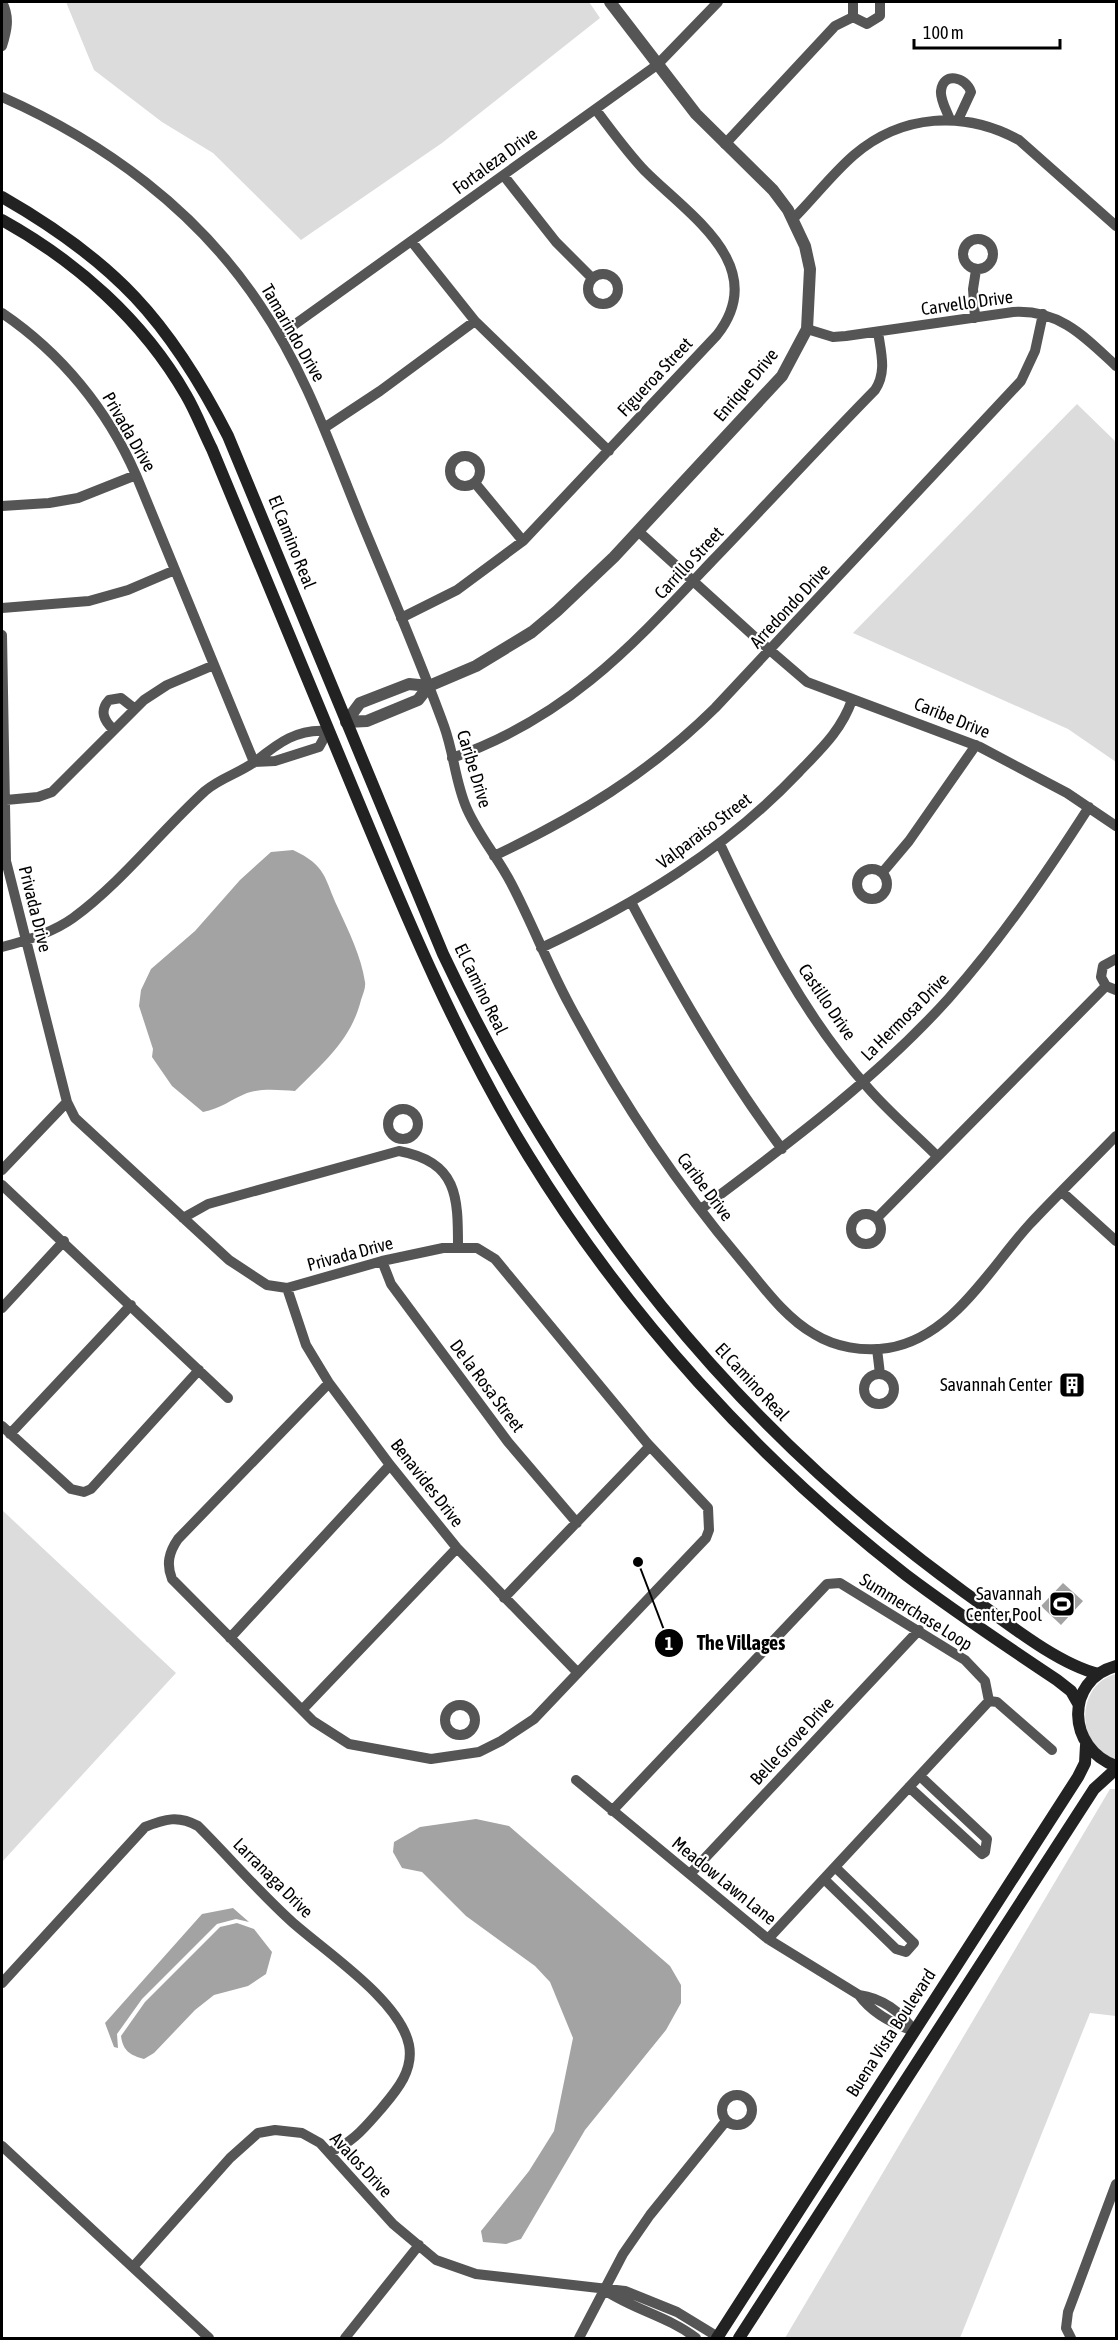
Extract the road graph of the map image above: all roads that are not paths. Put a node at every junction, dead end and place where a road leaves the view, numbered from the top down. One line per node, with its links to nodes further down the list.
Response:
1 (2, 2): 7 (street)
2 (610, 2): 8 (street, Enrique Drive)
3 (718, 2): 8 (street, Fortaleza Drive)
4 (853, 2): 6 (street)
5 (880, 2): 6 (street)
6 (853, 17): 11 (street)
7 (2, 46)
8 (657, 65): 10 (street, Fortaleza Drive); 11 (street, Enrique Drive)
9 (2, 97): 26 (street, Tamarindo Drive)
10 (596, 110): 12 (street, Fortaleza Drive); 29 (street, Figueroa Street)
11 (725, 144): 14 (street, Enrique Drive)
12 (504, 176): 17 (street, Fortaleza Drive); 19 (street)
13 (2, 197): 45 (main road, El Camino Real)
14 (793, 219): 16 (street); 24 (street, Enrique Drive)
15 (2, 220): 47 (main road, El Camino Real)
16 (1116, 226)
17 (412, 242): 23 (street); 26 (street, Fortaleza Drive)
18 (976, 270): 22 (street)
19 (592, 278)
20 (2, 313): 30 (street, Privada Drive)
21 (1043, 314): 22 (street, Carvello Drive); 27 (street, Carvello Drive); 40 (street, Arredondo Drive)
22 (975, 318): 25 (street, Carvello Drive)
23 (475, 321): 28 (street); 29 (street)
24 (807, 329): 25 (street, Carvello Drive); 33 (street, Enrique Drive)
25 (878, 332): 36 (street, Carrillo Street)
26 (280, 335): 28 (street, Tamarindo Drive)
27 (1116, 366)
28 (324, 428): 38 (street, Tamarindo Drive)
29 (609, 451): 34 (street, Figueroa Street)
30 (136, 475): 32 (street); 35 (street, Privada Drive)
31 (475, 483): 34 (street)
32 (2, 506)
33 (638, 531): 36 (street, Caribe Drive); 42 (street, Enrique Drive)
34 (523, 541): 38 (street, Figueroa Street)
35 (175, 570): 37 (street); 41 (street, Privada Drive)
36 (694, 582): 40 (street, Caribe Drive); 49 (street, Carrillo Street)
37 (2, 608)
38 (401, 618): 42 (street, Tamarindo Drive)
39 (2, 634): 51 (street, Privada Drive)
40 (771, 651): 43 (street, Caribe Drive); 55 (street, Arredondo Drive)
41 (214, 665): 44 (street); 50 (street, Privada Drive)
42 (429, 686): 45 (street, Enrique Drive); 45 (street, Enrique Drive); 49 (street, Caribe Drive)
43 (852, 700): 48 (street, Caribe Drive); 54 (street, Valparaiso Street)
44 (135, 709): 46 (street); 46 (street)
45 (346, 722): 47 (main road); 95 (main road, El Camino Real)
46 (114, 730): 51 (street)
47 (328, 730): 50 (street); 50 (street); 96 (main road, El Camino Real)
48 (976, 745): 52 (street, Caribe Drive); 56 (street)
49 (452, 758): 55 (street, Caribe Drive)
50 (254, 762): 58 (street)
51 (6, 800): 58 (street, Privada Drive)
52 (1089, 807): 53 (street, Caribe Drive); 63 (street, La Hermosa Drive)
53 (1116, 826)
54 (720, 844): 57 (street, Valparaiso Street); 63 (street, Castillo Drive)
55 (494, 856): 60 (street, Caribe Drive)
56 (882, 873)
57 (632, 904): 60 (street, Valparaiso Street); 67 (street)
58 (26, 941): 59 (street); 64 (street, Privada Drive)
59 (2, 947)
60 (541, 948): 73 (street, Caribe Drive)
61 (1116, 959): 62 (street)
62 (1111, 988): 69 (street)
63 (863, 1082): 67 (street, La Hermosa Drive); 69 (street, Castillo Drive)
64 (67, 1102): 70 (street); 74 (street, Privada Drive)
65 (1116, 1136): 72 (street, Caribe Drive)
66 (402, 1139): 68 (street)
67 (782, 1149): 73 (street, La Hermosa Drive)
68 (399, 1151): 74 (street); 78 (street)
69 (938, 1156): 75 (street)
70 (2, 1170)
71 (2, 1185): 76 (street)
72 (1062, 1192): 77 (street); 83 (street, Caribe Drive)
73 (700, 1209): 83 (street, Caribe Drive)
74 (183, 1218): 80 (street, Privada Drive)
75 (877, 1218)
76 (64, 1241): 81 (street); 82 (street)
77 (1116, 1241)
78 (459, 1247): 79 (street, Privada Drive); 90 (street, Privada Drive)
79 (382, 1261): 80 (street, Privada Drive); 92 (street, De la Rosa Street)
80 (287, 1288): 86 (street, Benavides Drive)
81 (131, 1305): 84 (street); 89 (street)
82 (2, 1308)
83 (877, 1349): 85 (street)
84 (199, 1370): 87 (street); 89 (street)
85 (880, 1374)
86 (329, 1383): 91 (street, Benavides Drive); 98 (street, Privada Drive)
87 (228, 1398)
88 (2, 1426): 89 (street)
89 (10, 1434)
90 (650, 1446): 92 (street); 100 (street, Privada Drive)
91 (390, 1465): 93 (street, Benavides Drive); 98 (street)
92 (577, 1523): 94 (street)
93 (457, 1548): 94 (street, Benavides Drive); 104 (street)
94 (504, 1598): 100 (street, Benavides Drive)
95 (983, 1606): 96 (main road); 101 (main road, El Camino Real)
96 (972, 1623): 103 (main road, El Camino Real)
97 (919, 1630): 102 (street, Summerchase Loop); 113 (street, Summerchase Loop); 115 (street, Belle Grove Drive)
98 (231, 1638): 104 (street, Privada Drive)
99 (1116, 1666): 101 (main road)
100 (578, 1673): 108 (street, Privada Drive)
101 (1099, 1674): 103 (main road)
102 (990, 1701): 107 (street); 110 (street)
103 (1079, 1705): 106 (main road)
104 (302, 1710): 108 (street, Privada Drive)
105 (459, 1735): 108 (street)
106 (1086, 1745): 109 (main road); 119 (main road, Buena Vista Boulevard)
107 (1052, 1750)
108 (460, 1755)
109 (1116, 1768): 120 (main road)
110 (920, 1776): 112 (street); 112 (street)
111 (576, 1780): 113 (street, Meadow Lawn Lane)
112 (909, 1787): 114 (street)
113 (612, 1811): 115 (street, Meadow Lawn Lane)
114 (835, 1867): 116 (street); 116 (street)
115 (690, 1874): 117 (street, Meadow Lawn Lane)
116 (824, 1880): 117 (street)
117 (768, 1939): 119 (street, Meadow Lawn Lane)
118 (2, 1983): 123 (street, Larranaga Drive)
119 (914, 2031): 120 (main road); 132 (main road, Buena Vista Boulevard)
120 (931, 2042): 133 (main road)
121 (726, 2121): 127 (street)
122 (2, 2146): 126 (street)
123 (329, 2152): 125 (street, Avalos Drive); 126 (street, Avalos Drive)
124 (1116, 2184): 134 (street)
125 (418, 2245): 127 (street, Avalos Drive); 129 (street)
126 (133, 2267): 128 (street)
127 (603, 2290): 130 (street); 131 (street, Avalos Drive); 132 (street, Avalos Drive)
128 (209, 2338)
129 (345, 2338)
130 (579, 2338)
131 (696, 2338)
132 (719, 2338)
133 (739, 2338)
134 (1071, 2338)

